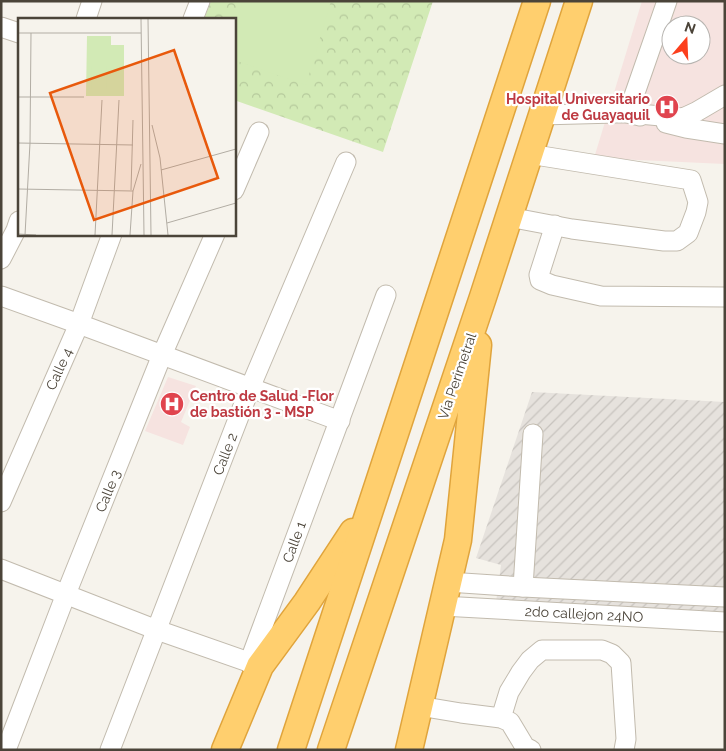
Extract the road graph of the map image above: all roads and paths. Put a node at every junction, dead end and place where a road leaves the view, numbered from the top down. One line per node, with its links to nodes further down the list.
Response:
1 (92, 1): 6 (street)
2 (200, 1): 7 (street)
3 (537, 1): 34 (highway)
4 (579, 1): 12 (highway, Vía Perimetral)
5 (667, 1): 11 (street)
6 (86, 18)
7 (193, 18)
8 (1, 26): 9 (street)
9 (18, 33)
10 (725, 95): 11 (street)
11 (628, 113): 12 (street); 14 (street)
12 (541, 115): 15 (highway, Vía Perimetral)
13 (258, 132): 17 (street)
14 (725, 134)
15 (529, 154): 18 (highway, Vía Perimetral); 20 (street)
16 (346, 162): 30 (street, Calle 2)
17 (235, 188)
18 (509, 217): 20 (street); 26 (highway, Vía Perimetral)
19 (18, 224): 23 (street)
20 (554, 226): 27 (street)
21 (112, 235): 28 (street, Calle 4)
22 (215, 235): 29 (street, Calle 3)
23 (1, 259)
24 (386, 295): 31 (street, Calle 1)
25 (1, 296): 28 (street)
26 (484, 297): 38 (highway); 49 (highway, Vía Perimetral)
27 (725, 297)
28 (79, 324): 29 (street); 33 (street, Calle 4)
29 (162, 355): 30 (street); 37 (street, Calle 3)
30 (250, 388): 31 (street); 41 (street, Calle 2)
31 (340, 421): 42 (street, Calle 1)
32 (533, 434): 36 (street)
33 (1, 502)
34 (373, 502): 42 (highway); 48 (highway)
35 (1, 569): 37 (street)
36 (523, 587): 38 (street); 39 (street)
37 (66, 594): 41 (street); 45 (street, Calle 3)
38 (445, 594): 40 (street, 2do callejon 24NO); 43 (highway)
39 (725, 598)
40 (725, 622)
41 (157, 630): 42 (street); 46 (street, Calle 2)
42 (255, 664): 47 (highway)
43 (419, 706): 44 (street); 50 (highway)
44 (501, 718): 51 (street); 52 (street)
45 (6, 750)
46 (110, 750)
47 (225, 750)
48 (291, 750)
49 (331, 750)
50 (409, 750)
51 (531, 750)
52 (624, 750)

